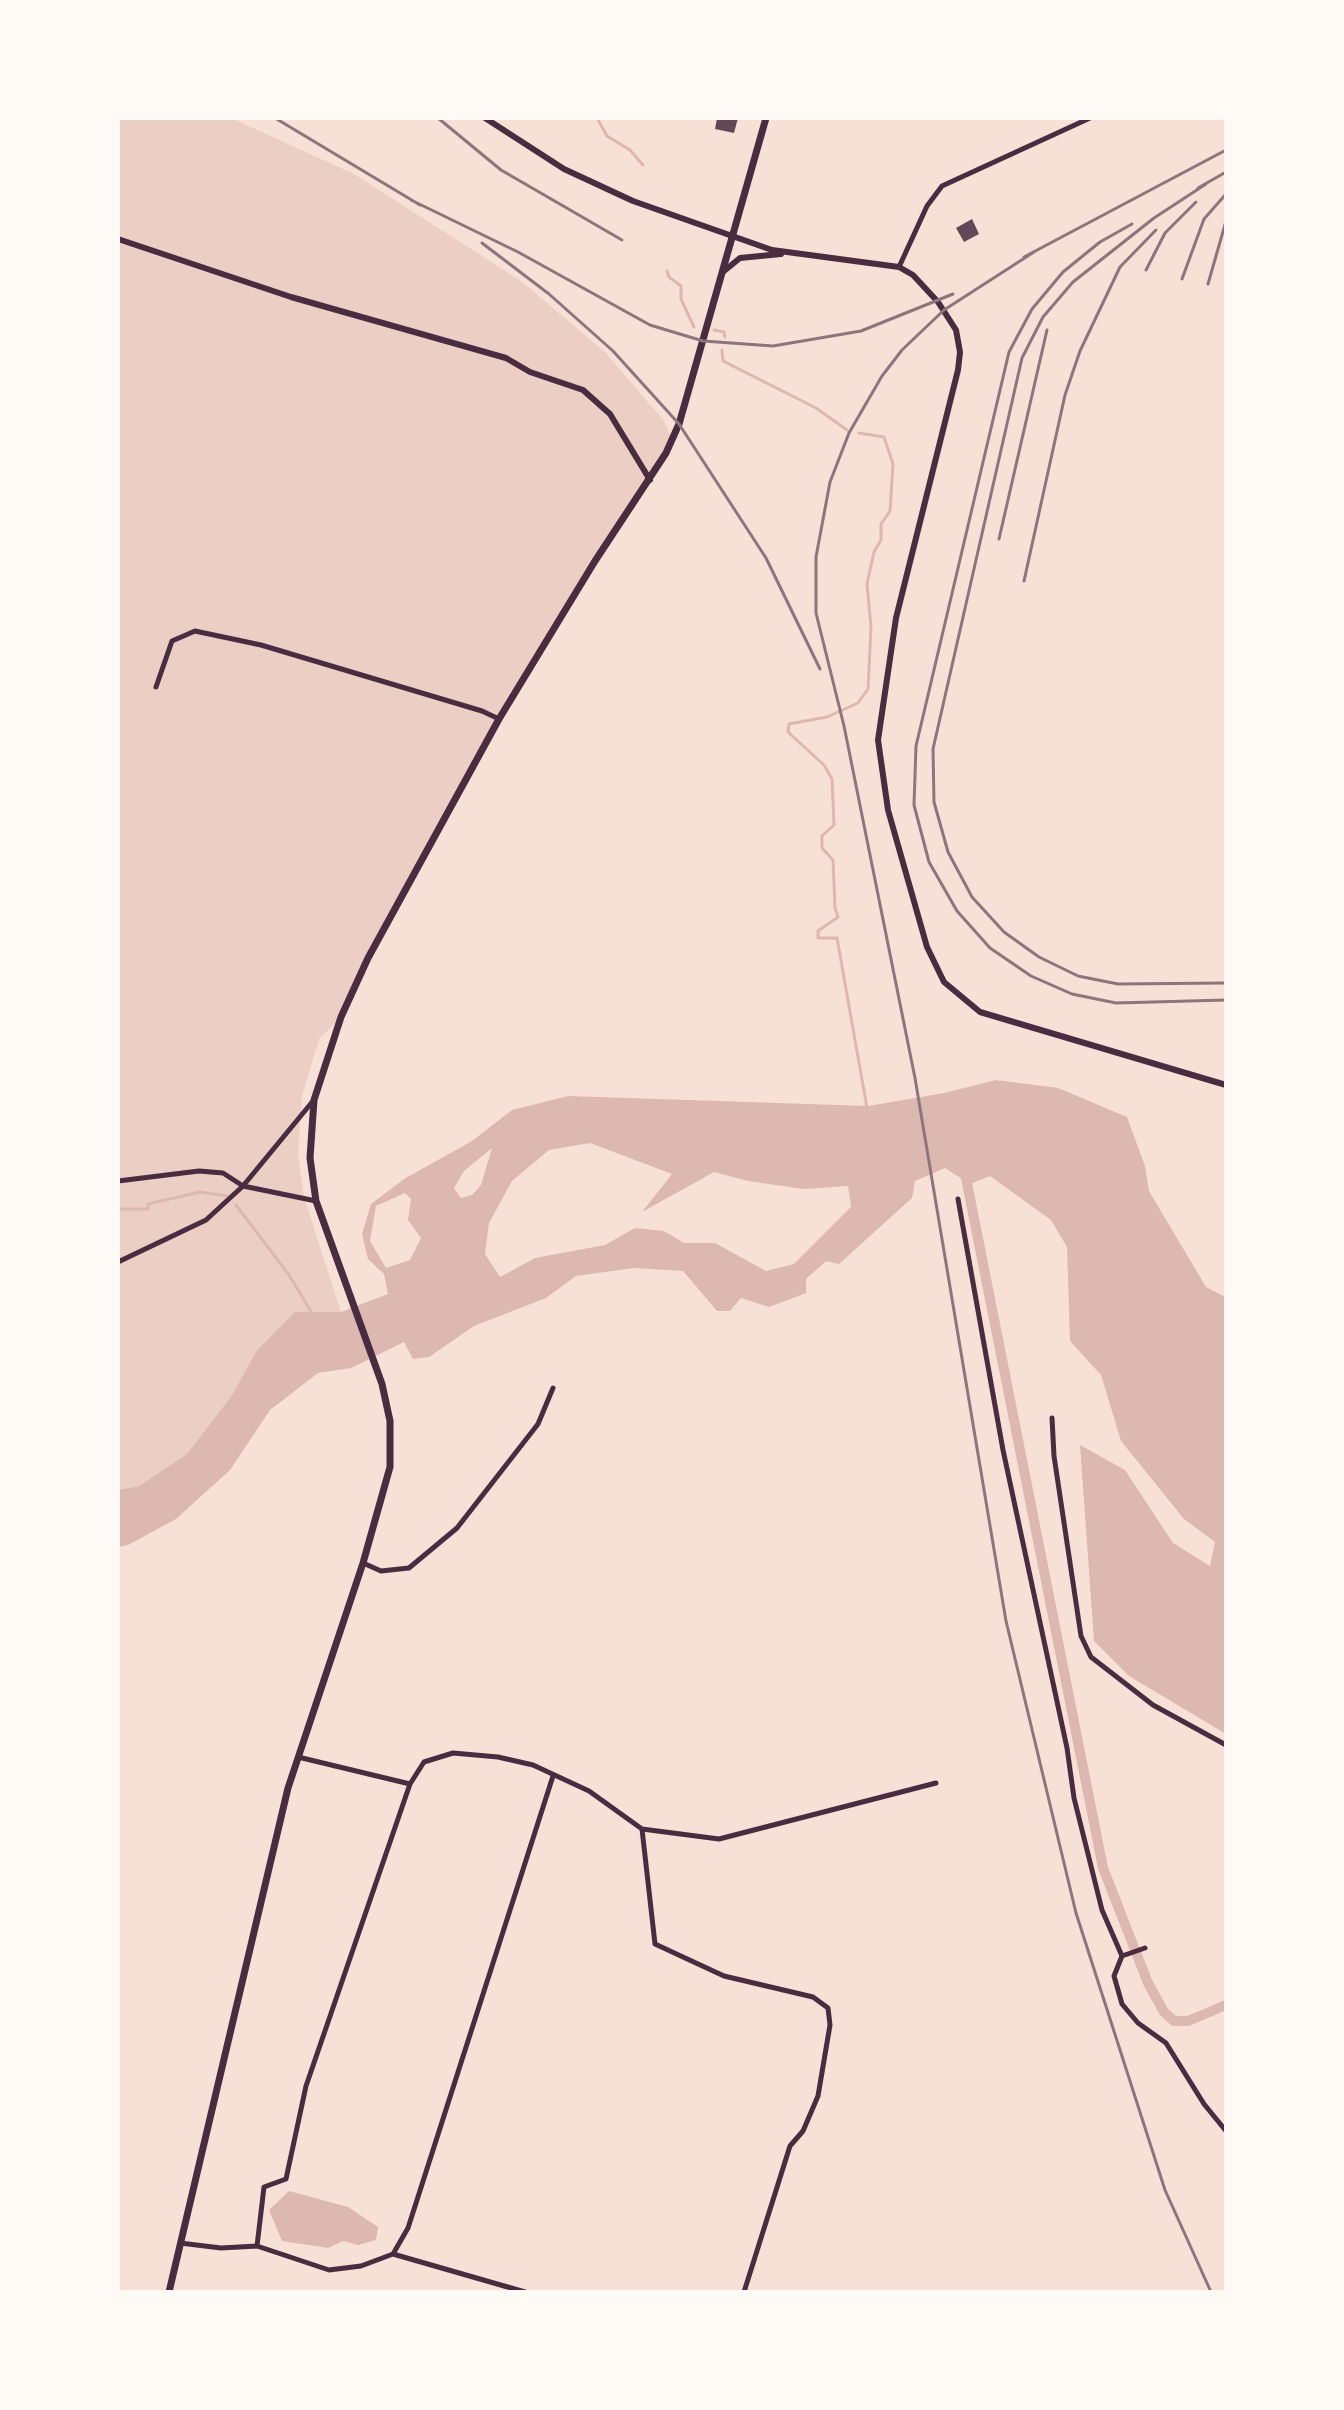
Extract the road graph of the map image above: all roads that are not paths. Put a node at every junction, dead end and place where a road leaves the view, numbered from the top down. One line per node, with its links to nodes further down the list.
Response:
1 (485, 118): 4 (main road)
2 (766, 118): 4 (main road)
3 (1090, 118): 7 (street)
4 (735, 237): 6 (main road); 8 (main road)
5 (118, 239): 9 (main road)
6 (789, 254): 7 (main road); 8 (main road)
7 (899, 267): 12 (main road)
8 (724, 271): 9 (main road)
9 (650, 480): 11 (main road)
10 (156, 687): 11 (street)
11 (499, 719): 13 (main road)
12 (1226, 1085)
13 (314, 1100): 15 (street); 17 (main road)
14 (118, 1181): 15 (street)
15 (243, 1186): 17 (street); 18 (street)
16 (958, 1199): 29 (street)
17 (316, 1201): 21 (main road)
18 (118, 1262)
19 (553, 1388): 21 (street)
20 (1052, 1418): 22 (street)
21 (363, 1563): 23 (main road)
22 (1226, 1745)
23 (298, 1757): 26 (street); 31 (main road)
24 (553, 1776): 26 (street); 27 (street); 33 (street)
25 (936, 1783): 27 (street)
26 (410, 1784): 32 (street)
27 (642, 1829): 36 (street)
28 (1145, 1948): 29 (street)
29 (1122, 1956): 30 (street)
30 (1226, 2131)
31 (180, 2243): 32 (street); 34 (main road)
32 (257, 2246): 33 (street)
33 (393, 2254): 35 (street)
34 (169, 2292)
35 (525, 2292)
36 (744, 2292)

